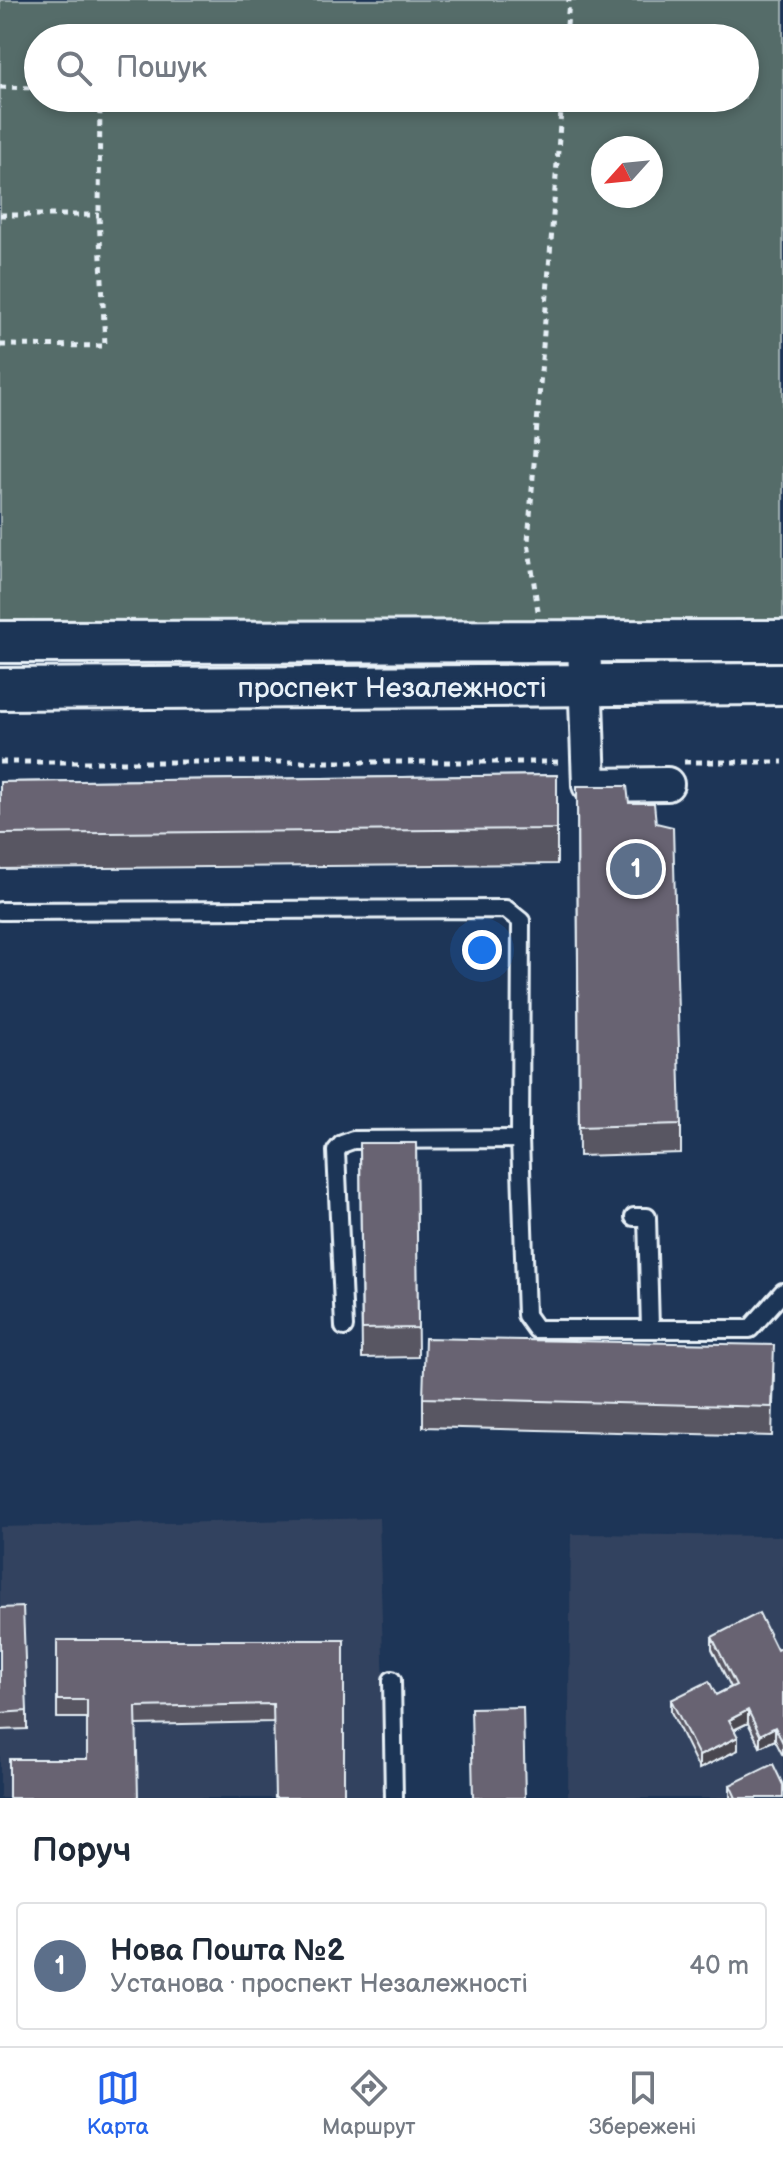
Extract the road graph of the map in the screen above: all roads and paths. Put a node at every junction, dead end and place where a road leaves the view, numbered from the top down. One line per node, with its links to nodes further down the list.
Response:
1 (569, 0): 2 (path)
2 (567, 24)
3 (0, 87): 4 (path)
4 (24, 88)
5 (100, 112): 8 (path)
6 (561, 112): 12 (path)
7 (0, 215): 8 (path)
8 (99, 215): 9 (path)
9 (0, 345)
10 (783, 641): 13 (street, проспект Незалежності)
11 (0, 642): 12 (street, проспект Незалежності)
12 (543, 643): 13 (street, проспект Незалежності)
13 (584, 643): 15 (street)
14 (783, 684): 15 (street, проспект Незалежності)
15 (586, 686): 16 (street, проспект Незалежності); 18 (street)
16 (0, 689)
17 (0, 762): 18 (path)
18 (588, 762): 20 (street)
19 (783, 762): 20 (path)
20 (672, 773)
21 (0, 911): 22 (lane)
22 (520, 1139): 25 (lane); 26 (lane)
23 (634, 1217): 26 (lane)
24 (783, 1292): 26 (lane)
25 (344, 1327)
26 (650, 1328)
27 (392, 1680): 28 (lane)
28 (394, 1798)

